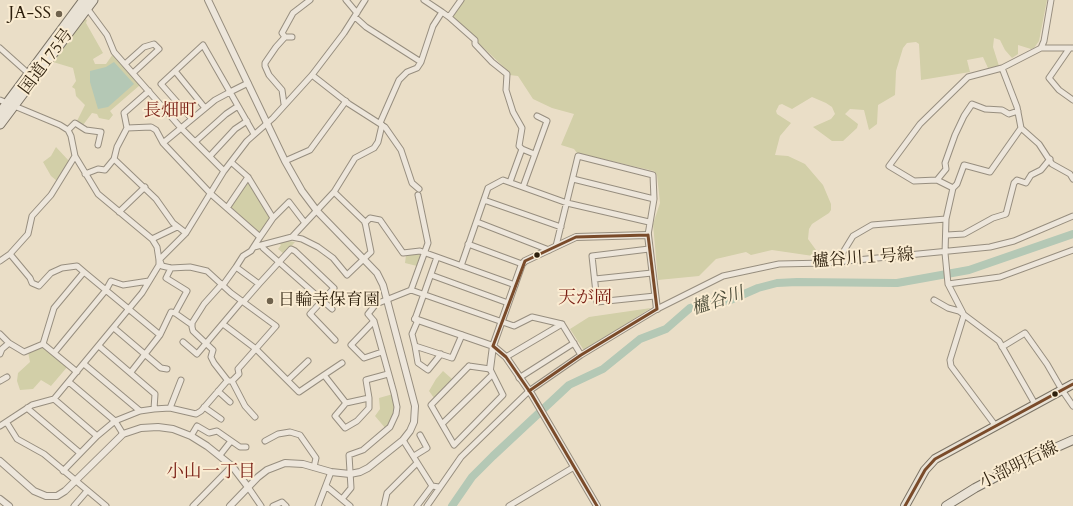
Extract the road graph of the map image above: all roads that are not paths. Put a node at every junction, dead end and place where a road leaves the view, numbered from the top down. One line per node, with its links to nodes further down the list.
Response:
1 (93, 0): 9 (highway, 国道175号)
2 (208, 0): 25 (street)
3 (310, 0): 13 (street)
4 (346, 0): 11 (street)
5 (365, 0): 11 (street)
6 (424, 0): 10 (street)
7 (461, 0): 12 (street)
8 (1051, 0): 16 (street)
9 (84, 4): 19 (street); 23 (highway, 国道175号); 30 (highway, 国道175号)
10 (442, 12): 12 (street); 18 (street)
11 (356, 15): 18 (street); 24 (street)
12 (449, 17): 50 (street)
13 (285, 37): 14 (street); 31 (street)
14 (292, 37)
15 (0, 48): 23 (street)
16 (1041, 48): 17 (street); 20 (street)
17 (1071, 48): 28 (street)
18 (421, 62): 41 (street)
19 (125, 64): 22 (street); 22 (street)
20 (1002, 68): 34 (street); 63 (street)
21 (175, 71): 27 (street); 33 (street); 37 (street)
22 (133, 73): 26 (street)
23 (29, 74): 30 (highway, 国道175号)
24 (312, 75): 29 (street); 31 (street)
25 (248, 83): 27 (street); 39 (street)
26 (148, 91): 42 (street); 43 (street)
27 (230, 92): 32 (street); 33 (street)
28 (1073, 100)
29 (346, 101): 41 (street); 56 (street)
30 (7, 103): 35 (highway, 国道175号); 40 (highway, 国道175号); 45 (street)
31 (284, 104): 39 (street)
32 (238, 106): 38 (street); 47 (street)
33 (205, 108): 37 (street)
34 (1018, 111): 44 (street); 63 (street)
35 (0, 113)
36 (538, 116): 51 (street)
37 (192, 119): 43 (street)
38 (247, 121): 46 (street); 53 (street)
39 (267, 123): 46 (street); 56 (street)
40 (0, 124)
41 (381, 124): 68 (street); 98 (street)
42 (127, 128): 48 (street); 54 (street)
43 (181, 128): 47 (street); 48 (street)
44 (1022, 128): 55 (street); 67 (street)
45 (68, 130): 49 (street); 52 (street)
46 (254, 134): 57 (street)
47 (196, 141): 53 (street)
48 (163, 143): 69 (street)
49 (98, 145)
50 (522, 149): 51 (street); 64 (street)
51 (534, 154): 66 (street)
52 (75, 156): 59 (street); 100 (street)
53 (210, 156): 58 (street)
54 (114, 159): 59 (street); 65 (street)
55 (1050, 159): 60 (street); 87 (street)
56 (285, 161): 74 (street)
57 (231, 162): 58 (street); 61 (street)
58 (224, 171): 69 (street)
59 (85, 174): 75 (street)
60 (1072, 175)
61 (248, 177): 73 (street); 77 (street)
62 (573, 179): 70 (street); 70 (street); 72 (street)
63 (937, 180): 67 (street)
64 (510, 182): 66 (street); 71 (street)
65 (145, 187): 75 (street); 83 (street)
66 (523, 187): 72 (street)
67 (953, 188): 78 (street)
68 (334, 192): 74 (street); 82 (street)
69 (211, 194): 73 (street); 85 (street)
70 (654, 199): 80 (street)
71 (484, 200): 79 (street); 84 (street)
72 (567, 203): 80 (street); 84 (street)
73 (227, 208): 88 (street)
74 (317, 211): 81 (street); 102 (street)
75 (120, 212): 90 (street)
76 (1073, 216): 99 (street, 櫨谷川１号線)
77 (273, 218): 81 (street); 88 (street)
78 (946, 219): 87 (street); 106 (street)
79 (477, 222): 91 (street); 96 (street)
80 (649, 222): 86 (street)
81 (305, 223): 89 (street)
82 (365, 223): 98 (street); 102 (street)
83 (178, 227): 85 (street); 90 (street)
84 (561, 227): 93 (street)
85 (186, 233): 103 (street)
86 (648, 235): 93 (street); 95 (street)
87 (947, 235): 99 (street)
88 (260, 237): 94 (street)
89 (292, 237): 92 (street); 102 (street)
90 (152, 239): 103 (street)
91 (468, 244): 107 (street); 108 (street)
92 (262, 245): 94 (street); 105 (street)
93 (556, 246): 96 (street)
94 (254, 247): 109 (street)
95 (649, 249): 112 (street); 114 (street)
96 (549, 250): 107 (street)
97 (1073, 250): 117 (street)
98 (424, 252): 101 (street); 121 (street)
99 (945, 253): 106 (street, 櫨谷川１号線); 117 (street)
100 (10, 254): 104 (street); 111 (street)
101 (437, 258): 108 (street); 113 (street)
102 (364, 259): 124 (street)
103 (159, 260): 110 (street); 115 (street)
104 (0, 261)
105 (280, 261): 116 (street); 126 (street); 126 (street)
106 (842, 262): 130 (street, 櫨谷川１号線)
107 (522, 264): 119 (street)
108 (461, 266): 119 (street)
109 (236, 267): 116 (street); 118 (street)
110 (172, 268): 118 (street); 132 (street)
111 (84, 272): 120 (street); 148 (street)
112 (652, 273): 114 (street); 123 (street)
113 (431, 275): 122 (street); 128 (street)
114 (595, 279): 123 (street)
115 (149, 281): 120 (street); 131 (street)
116 (259, 284): 127 (street)
117 (948, 284): 133 (street)
118 (222, 285): 127 (street); 139 (street)
119 (515, 285): 128 (street)
120 (106, 290): 131 (street); 156 (street)
121 (411, 290): 122 (street); 124 (street)
122 (424, 295): 134 (street); 136 (street)
123 (655, 296): 130 (street)
124 (388, 300): 135 (street); 204 (street)
125 (934, 300): 133 (street)
126 (322, 301): 129 (street); 144 (street)
127 (244, 302): 137 (street); 154 (street)
128 (508, 303): 136 (street)
129 (332, 309)
130 (657, 309): 160 (street, 櫨谷川１号線)
131 (129, 310): 140 (street); 142 (street)
132 (175, 312): 139 (street); 142 (street)
133 (964, 315): 153 (street); 198 (street)
134 (417, 320): 143 (street); 151 (street)
135 (374, 321): 155 (street); 155 (street)
136 (502, 322): 138 (street); 152 (street)
137 (223, 324): 149 (street); 154 (street)
138 (562, 324): 147 (street); 161 (street)
139 (192, 325): 149 (street)
140 (114, 328): 150 (street); 158 (street)
141 (0, 334): 146 (street)
142 (160, 335): 158 (street)
143 (462, 335): 152 (street); 159 (street)
144 (334, 340)
145 (182, 342): 149 (street)
146 (9, 343): 148 (street); 157 (street)
147 (574, 343): 160 (street); 172 (street)
148 (43, 344): 156 (street)
149 (206, 345): 176 (street)
150 (99, 346): 164 (street); 167 (street)
151 (415, 346): 159 (street); 159 (street)
152 (494, 346): 161 (street); 168 (street)
153 (1002, 347): 179 (street); 186 (street)
154 (256, 349): 174 (street); 176 (street)
155 (382, 352): 169 (street)
156 (54, 353): 166 (street)
157 (0, 354)
158 (145, 354): 165 (street); 167 (street)
159 (441, 354)
160 (582, 355): 181 (street, 櫨谷川１号線)
161 (506, 357): 172 (street)
162 (308, 361): 174 (street)
163 (342, 363): 170 (street)
164 (84, 364): 166 (street); 192 (street)
165 (167, 369)
166 (77, 372): 177 (street)
167 (131, 372): 191 (street)
168 (490, 372): 197 (street); 197 (street); 197 (street)
169 (388, 374): 182 (street); 219 (street)
170 (324, 375): 174 (street); 185 (street)
171 (7, 377): 175 (street)
172 (519, 378): 181 (street)
173 (181, 380): 190 (street)
174 (288, 380)
175 (0, 381)
176 (230, 381): 180 (street); 193 (street)
177 (69, 382): 183 (street); 195 (street)
178 (1073, 384): 179 (main road)
179 (1062, 390): 186 (main road); 187 (street)
180 (218, 391): 184 (street); 188 (street)
181 (530, 393): 216 (street); 224 (street, 櫨谷川１号線)
182 (369, 398): 185 (street); 185 (street)
183 (54, 399): 189 (street); 202 (street)
184 (230, 402)
185 (346, 403)
186 (1035, 404): 198 (main road)
187 (1073, 406)
188 (204, 407): 190 (street); 194 (street)
189 (27, 408): 196 (street); 209 (street)
190 (170, 408): 191 (street)
191 (154, 409): 192 (street)
192 (140, 411): 195 (street)
193 (254, 417)
194 (221, 419)
195 (115, 421): 200 (street); 202 (street)
196 (7, 423): 199 (street); 217 (street)
197 (442, 424)
198 (996, 425): 243 (main road)
199 (0, 426)
200 (123, 434): 203 (street); 220 (street)
201 (420, 435): 211 (street)
202 (97, 436): 209 (street)
203 (191, 436): 206 (street); 210 (street)
204 (403, 440): 211 (street); 219 (street)
205 (1073, 440): 244 (main road, 小部明石線)
206 (231, 441): 208 (street); 210 (street)
207 (265, 441): 215 (street)
208 (246, 447)
209 (80, 453): 217 (street)
210 (220, 455): 214 (street)
211 (414, 456): 213 (street)
212 (0, 461): 220 (street)
213 (417, 463): 222 (street); 238 (street)
214 (232, 466): 223 (street); 231 (street)
215 (314, 467): 218 (street); 223 (street)
216 (574, 467): 241 (street); 242 (street)
217 (63, 470): 220 (street)
218 (331, 472): 219 (street); 221 (street)
219 (350, 474): 227 (street)
220 (75, 481): 225 (street)
221 (326, 486): 227 (street); 236 (street)
222 (432, 486): 224 (street); 239 (street)
223 (248, 487): 232 (street); 233 (street)
224 (439, 487): 240 (street, 櫨谷川１号線)
225 (87, 492): 229 (street); 230 (street)
226 (0, 499): 228 (street)
227 (342, 499): 237 (street)
228 (9, 506)
229 (74, 506)
230 (106, 506)
231 (193, 506)
232 (230, 506)
233 (261, 506)
234 (273, 506): 235 (street)
235 (286, 506)
236 (318, 506)
237 (350, 506)
238 (384, 506)
239 (417, 506)
240 (427, 506)
241 (509, 506)
242 (596, 506)
243 (905, 506)
244 (946, 506)

